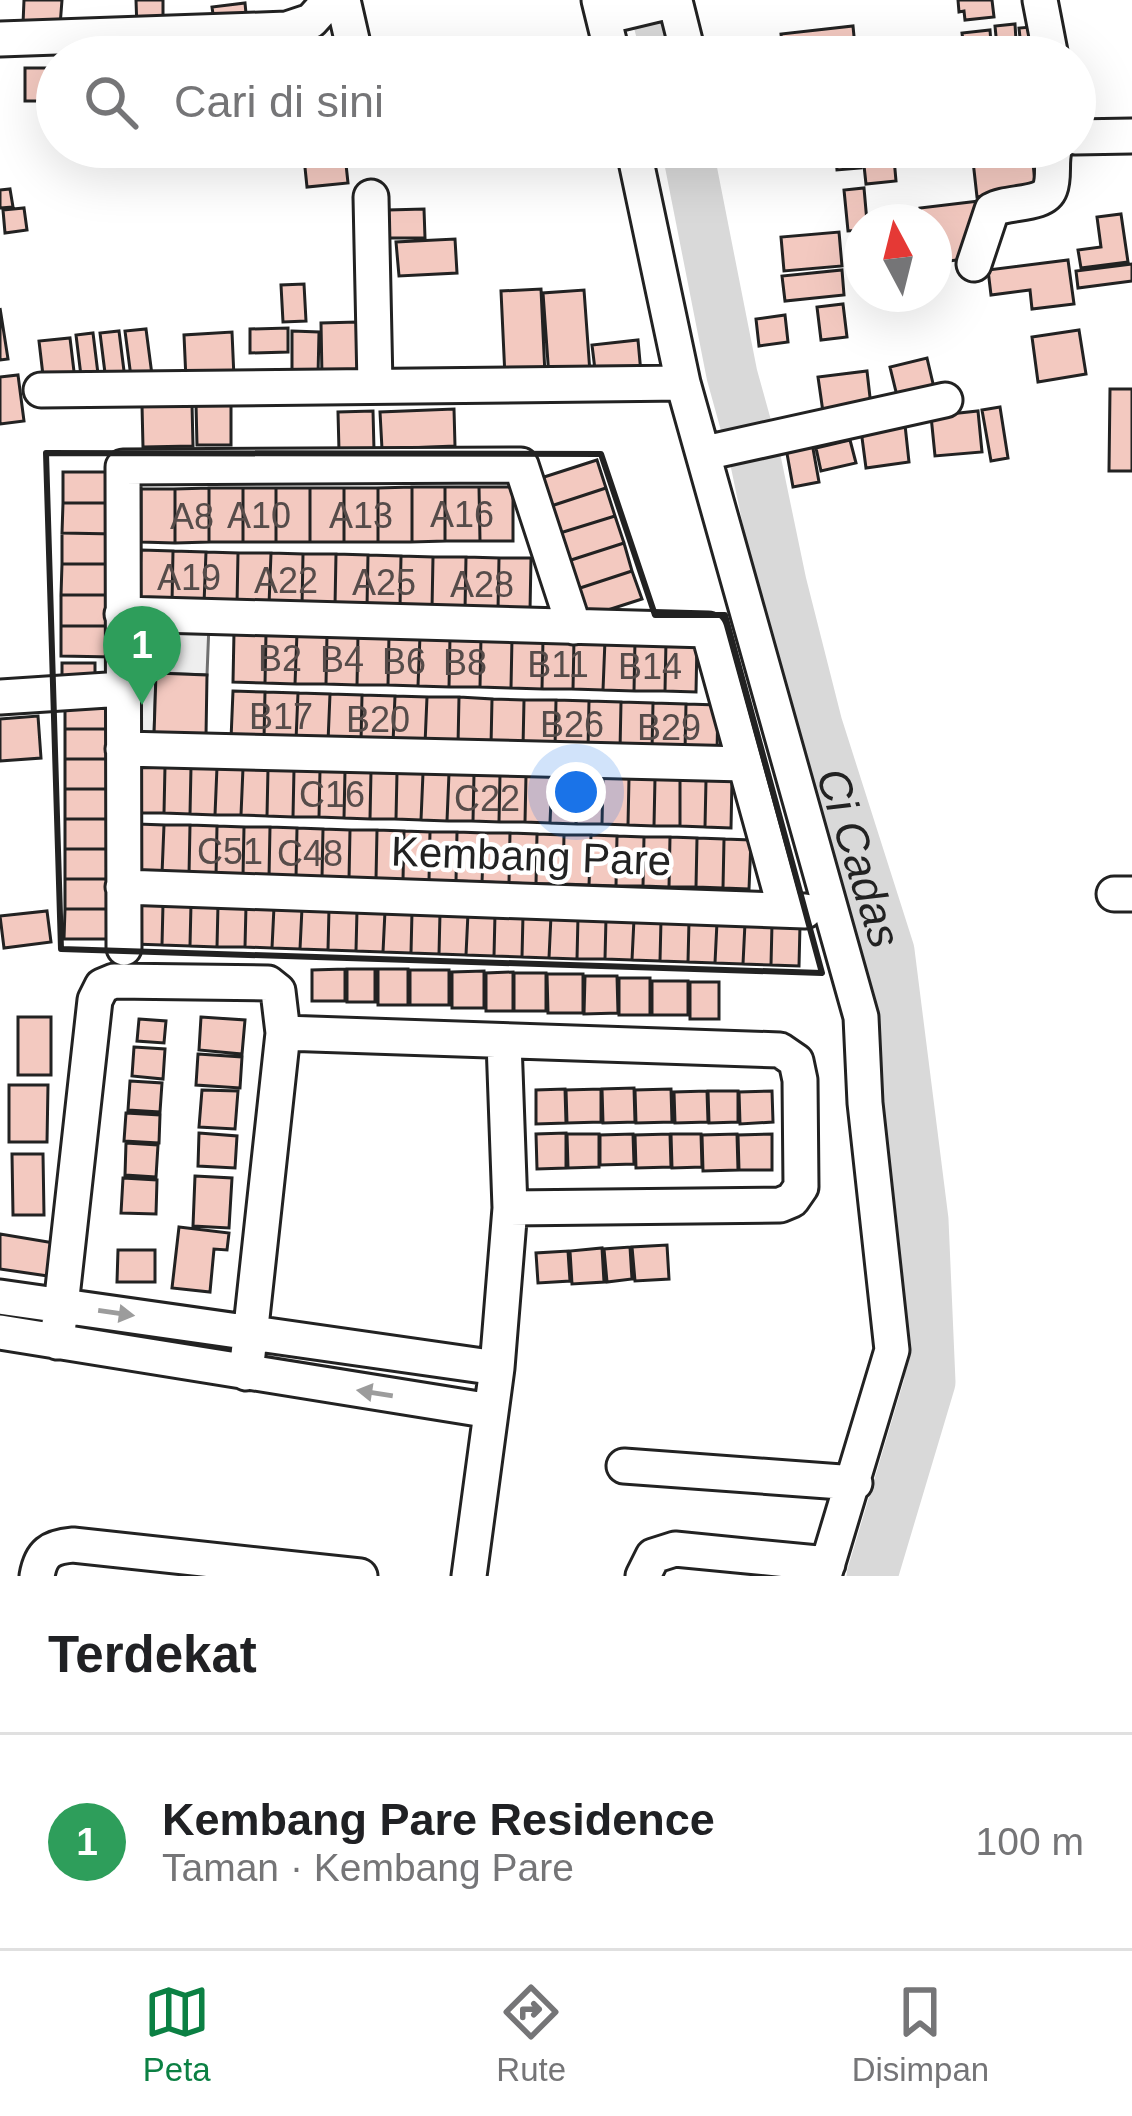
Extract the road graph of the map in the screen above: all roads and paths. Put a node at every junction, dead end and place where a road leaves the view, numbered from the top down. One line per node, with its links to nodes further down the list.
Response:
1 (330, 0): 6 (street)
2 (343, 0): 8 (street)
3 (1040, 0): 10 (street)
4 (672, 1): 5 (street); 9 (street)
5 (608, 10)
6 (270, 20): 7 (street)
7 (135, 36)
8 (351, 36)
9 (683, 36)
10 (1047, 36)
11 (0, 39): 12 (street)
12 (36, 39)
13 (1132, 136): 14 (street)
14 (1096, 137)
15 (637, 168): 19 (street)
16 (1052, 168): 18 (street)
17 (371, 197): 20 (street)
18 (974, 264)
19 (683, 382): 20 (street); 23 (street)
20 (375, 386): 21 (street)
21 (41, 390)
22 (946, 400): 23 (street)
23 (710, 452): 32 (street)
24 (122, 614): 25 (street); 25 (street); 26 (street)
25 (574, 627): 29 (street)
26 (123, 689): 27 (street); 28 (street)
27 (0, 697)
28 (123, 749): 29 (street); 30 (street)
29 (745, 764): 31 (street)
30 (123, 887): 31 (street, Kembang Pare); 33 (street)
31 (785, 909): 32 (street, Kembang Pare)
32 (832, 912): 46 (street)
33 (124, 948)
34 (283, 1034): 35 (street); 38 (street); 40 (street)
35 (505, 1042): 36 (street); 36 (street)
36 (510, 1208): 42 (street)
37 (0, 1297): 38 (street)
38 (62, 1306): 40 (street, one-way to 40); 41 (street)
39 (0, 1332): 41 (street)
40 (249, 1332): 42 (street); 43 (street)
41 (57, 1342): 43 (street)
42 (497, 1368): 44 (street)
43 (246, 1373): 44 (street, one-way to 43)
44 (491, 1411): 50 (street)
45 (624, 1466): 46 (street)
46 (856, 1483): 47 (street)
47 (826, 1570): 51 (street)
48 (37, 1576): 49 (street)
49 (360, 1576)
50 (469, 1576)
51 (644, 1576)

